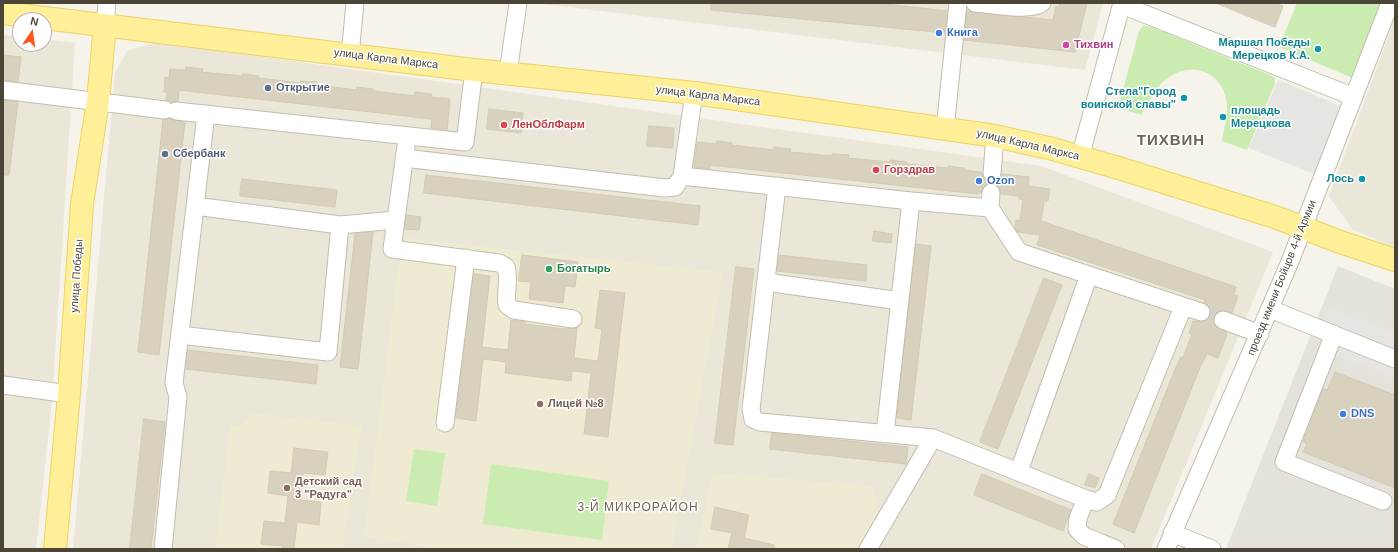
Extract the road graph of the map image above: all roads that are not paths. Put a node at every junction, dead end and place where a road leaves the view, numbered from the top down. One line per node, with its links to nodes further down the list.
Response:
1 (107, 3): 10 (street, улица Победы)
2 (355, 3): 11 (street)
3 (518, 3): 13 (street)
4 (958, 3): 19 (street)
5 (975, 3): 6 (street)
6 (1042, 3)
7 (1390, 3): 16 (street, проезд имени Бойцов 4-й Армии)
8 (1122, 4): 16 (street); 22 (street)
9 (3, 13): 10 (main road, улица Карла Маркса)
10 (105, 25): 11 (main road, улица Карла Маркса); 17 (main road, улица Победы)
11 (350, 55): 12 (main road, улица Карла Маркса)
12 (474, 70): 13 (main road, улица Карла Маркса); 20 (street)
13 (508, 73): 15 (main road, улица Карла Маркса)
14 (3, 90): 17 (street)
15 (694, 93): 19 (main road, улица Карла Маркса); 25 (street)
16 (1354, 97): 31 (street, проезд имени Бойцов 4-й Армии)
17 (98, 101): 18 (street); 47 (main road, улица Победы)
18 (206, 114): 20 (street); 28 (street)
19 (945, 129): 21 (main road, улица Карла Маркса)
20 (407, 136): 23 (street)
21 (995, 136): 22 (main road, улица Карла Маркса); 24 (street)
22 (1080, 157): 31 (main road, улица Карла Маркса)
23 (404, 158): 25 (street); 29 (street)
24 (992, 173)
25 (682, 176): 26 (street)
26 (777, 186): 27 (street); 35 (street)
27 (911, 202): 34 (street); 36 (street)
28 (195, 206): 30 (street); 42 (street)
29 (396, 220): 30 (street); 32 (street)
30 (340, 225): 42 (street)
31 (1304, 227): 33 (main road, улица Карла Маркса); 38 (street, проезд имени Бойцов 4-й Армии)
32 (466, 258): 40 (street); 48 (street)
33 (1395, 260)
34 (1089, 275): 37 (street); 51 (street)
35 (766, 282): 36 (street); 49 (street)
36 (900, 301): 49 (street)
37 (1183, 307): 39 (street); 52 (street)
38 (1270, 309): 43 (street, проезд имени Бойцов 4-й Армии); 44 (street)
39 (1201, 312)
40 (573, 319)
41 (1223, 320): 43 (street)
42 (180, 334): 57 (street)
43 (1260, 334): 54 (street, проезд имени Бойцов 4-й Армии)
44 (1334, 334): 45 (street); 53 (street)
45 (1395, 359)
46 (3, 386): 47 (street)
47 (69, 394): 56 (main road, улица Победы)
48 (445, 424)
49 (885, 434): 50 (street)
50 (933, 438): 51 (street); 58 (street)
51 (1019, 471): 52 (street)
52 (1086, 499): 55 (street)
53 (1383, 501)
54 (1172, 533): 60 (street, проезд имени Бойцов 4-й Армии); 61 (street)
55 (1098, 546): 59 (street)
56 (55, 549)
57 (163, 549)
58 (868, 549)
59 (1116, 549)
60 (1166, 549)
61 (1212, 549)

